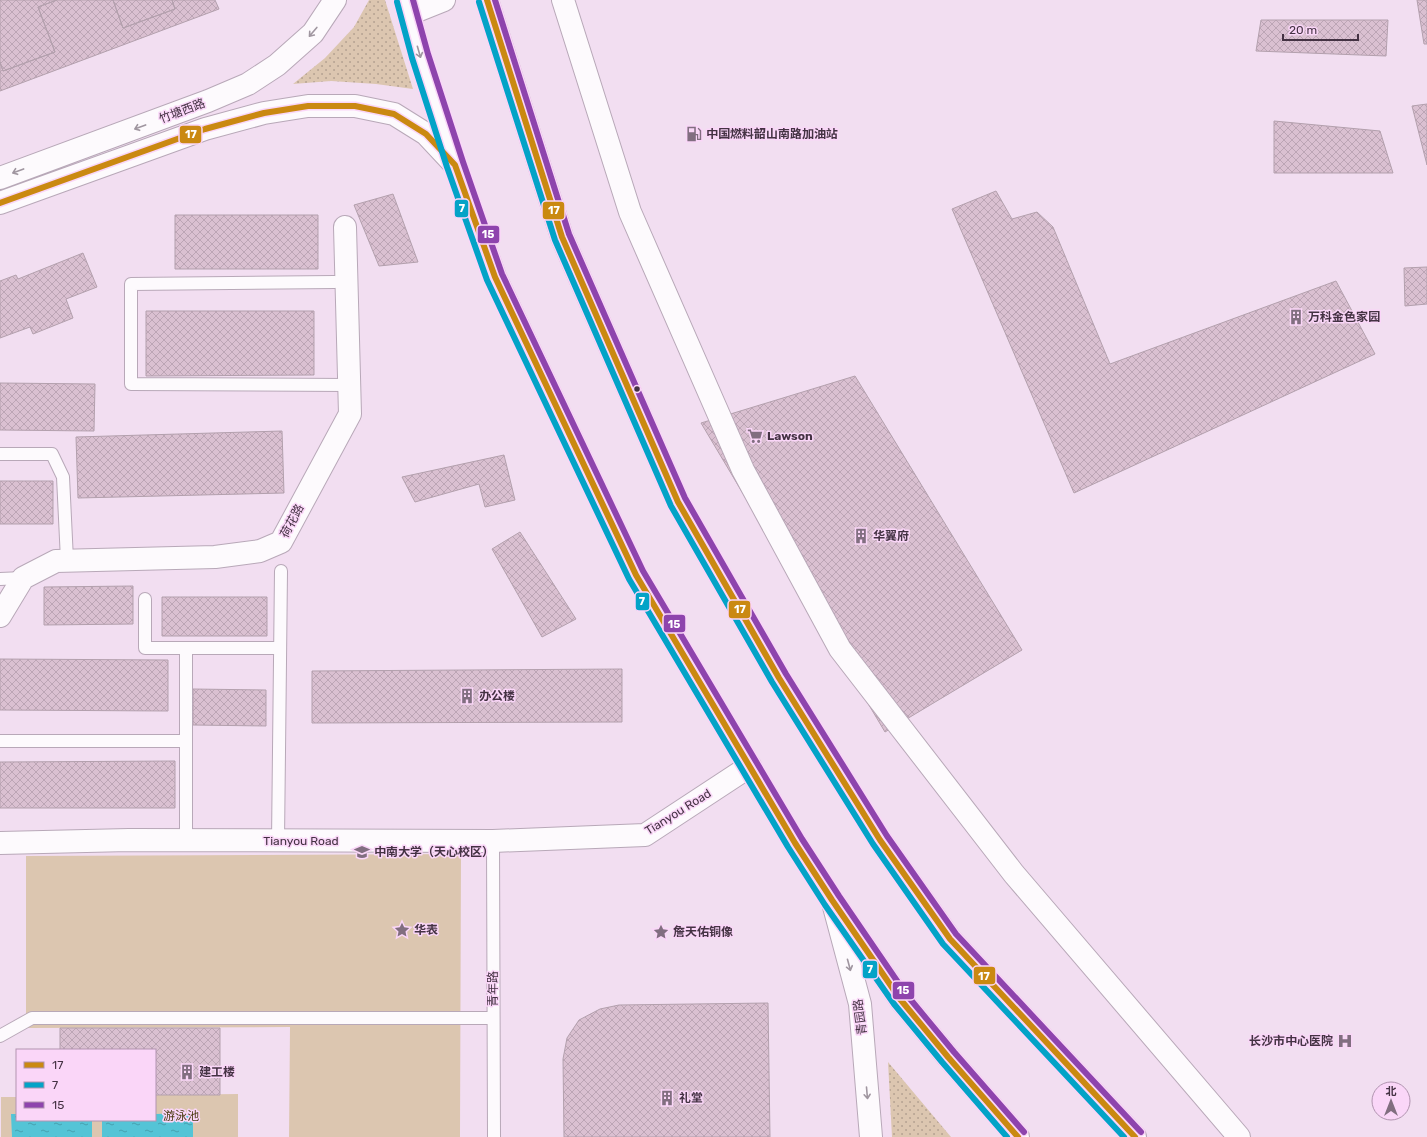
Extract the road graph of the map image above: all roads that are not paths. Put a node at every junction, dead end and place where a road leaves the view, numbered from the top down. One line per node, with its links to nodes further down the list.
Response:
1 (335, 0): 7 (main road, 竹塘西路, one-way to 7)
2 (444, 0): 5 (main road)
3 (487, 0): 34 (main road)
4 (564, 0): 35 (main road)
5 (407, 7): 6 (main road, one-way to 6)
6 (455, 165): 8 (main road, 竹塘西路); 23 (main road)
7 (0, 178)
8 (0, 203)
9 (345, 227): 11 (main road, 荷花路)
10 (335, 282): 11 (lane)
11 (349, 385): 13 (main road, 荷花路)
12 (0, 454): 13 (lane)
13 (67, 560): 15 (main road, 荷花路)
14 (281, 571): 20 (lane)
15 (23, 578): 16 (lane); 18 (main road)
16 (0, 579)
17 (145, 599): 19 (lane)
18 (0, 616)
19 (186, 648): 20 (lane); 21 (lane)
20 (280, 648): 25 (lane)
21 (186, 741): 22 (lane); 24 (lane)
22 (0, 742)
23 (750, 766): 26 (main road, Tianyou Road); 28 (main road)
24 (186, 841): 25 (main road, Tianyou Road); 27 (main road, Tianyou Road)
25 (278, 841): 26 (main road, Tianyou Road)
26 (494, 841): 29 (lane, 青年路)
27 (0, 842)
28 (832, 900): 32 (main road, 青园路, one-way to 32); 33 (main road)
29 (493, 1018): 30 (lane); 31 (lane, 青年路)
30 (0, 1036)
31 (494, 1137)
32 (871, 1137)
33 (1018, 1137)
34 (1135, 1137)
35 (1239, 1137)

